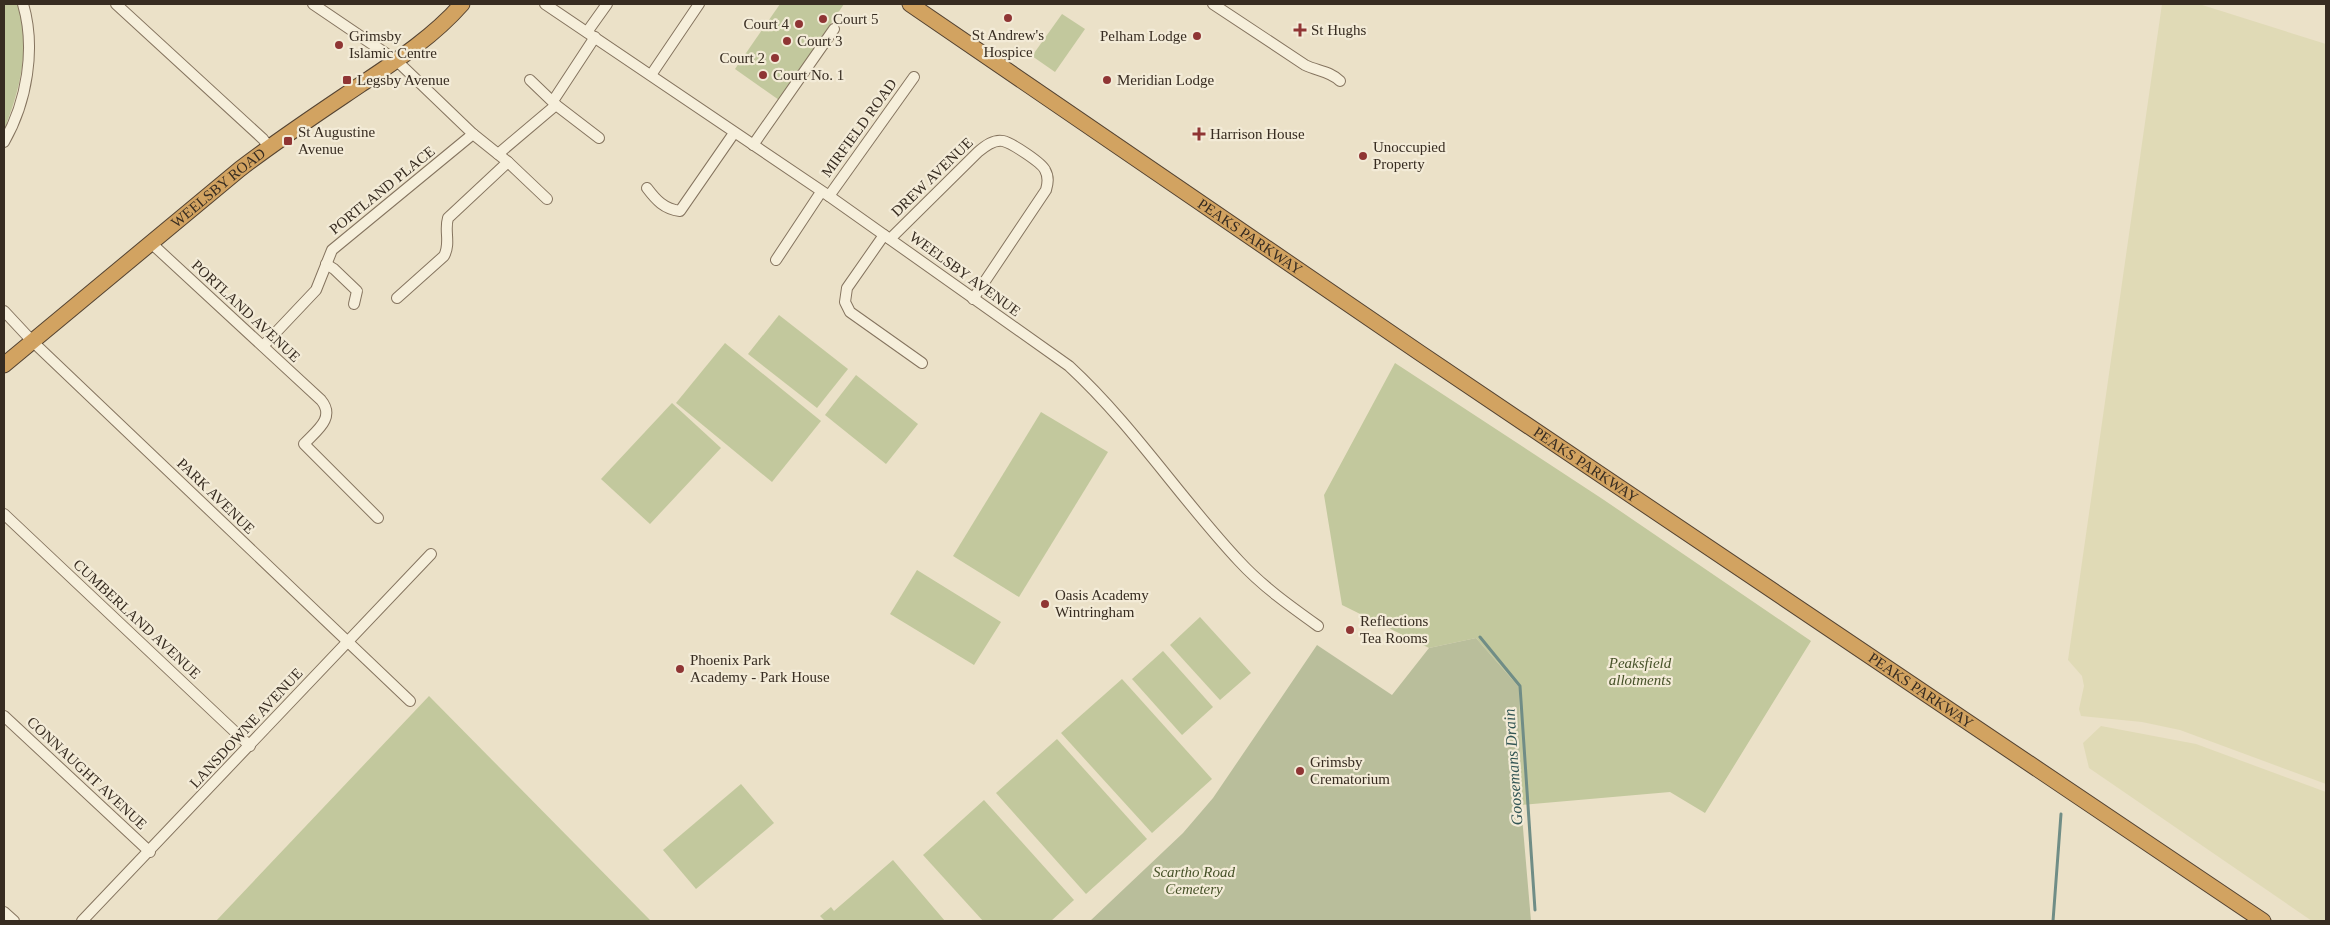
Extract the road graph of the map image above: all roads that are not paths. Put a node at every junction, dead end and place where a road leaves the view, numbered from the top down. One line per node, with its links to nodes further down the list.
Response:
1 (22, 4): 21 (street)
2 (116, 4): 23 (street)
3 (313, 4): 12 (street)
4 (462, 4): 12 (highway, WEELSBY ROAD)
5 (545, 4): 11 (street, WEELSBY AVENUE)
6 (607, 4): 11 (street)
7 (699, 4): 13 (street)
8 (910, 4): 53 (highway, PEAKS PARKWAY)
9 (1214, 4): 16 (street)
10 (834, 29): 22 (street)
11 (591, 35): 13 (street, WEELSBY AVENUE); 17 (street)
12 (397, 60): 19 (street); 23 (highway, WEELSBY ROAD)
13 (651, 75): 18 (street, WEELSBY AVENUE)
14 (914, 77): 27 (street, MIRFIELD ROAD)
15 (530, 81): 17 (street)
16 (1340, 81)
17 (554, 103): 20 (street); 24 (street)
18 (734, 133): 22 (street, WEELSBY AVENUE); 26 (street)
19 (474, 134): 24 (street); 32 (street, PORTLAND PLACE)
20 (599, 138)
21 (4, 142)
22 (753, 145): 27 (street, WEELSBY AVENUE)
23 (269, 147): 30 (highway, WEELSBY ROAD)
24 (498, 154): 25 (street)
25 (508, 162): 28 (street); 33 (street)
26 (647, 188)
27 (825, 194): 29 (street, WEELSBY AVENUE); 31 (street, MIRFIELD ROAD)
28 (547, 199)
29 (887, 237): 34 (street, WEELSBY AVENUE); 34 (street, DREW AVENUE); 39 (street, DREW AVENUE)
30 (151, 243): 37 (highway, WEELSBY ROAD); 38 (street, PORTLAND AVENUE)
31 (776, 260)
32 (326, 264): 35 (street); 38 (street, PORTLAND PLACE)
33 (398, 298)
34 (973, 299): 44 (street, WEELSBY AVENUE)
35 (354, 304)
36 (4, 311): 37 (street, PARK AVENUE)
37 (32, 341): 40 (highway, WEELSBY ROAD); 45 (street, PARK AVENUE)
38 (263, 346): 42 (street, PORTLAND AVENUE)
39 (922, 363)
40 (4, 365)
41 (4, 514): 48 (street, CUMBERLAND AVENUE)
42 (378, 518)
43 (431, 554): 45 (street, LANSDOWNE AVENUE)
44 (1318, 626)
45 (348, 642): 46 (street, PARK AVENUE); 48 (street, LANSDOWNE AVENUE)
46 (410, 701)
47 (4, 716): 49 (street, CONNAUGHT AVENUE)
48 (250, 746): 49 (street, LANSDOWNE AVENUE)
49 (150, 852): 52 (street, LANSDOWNE AVENUE)
50 (4, 912): 51 (street)
51 (14, 921)
52 (82, 921)
53 (2263, 921)

